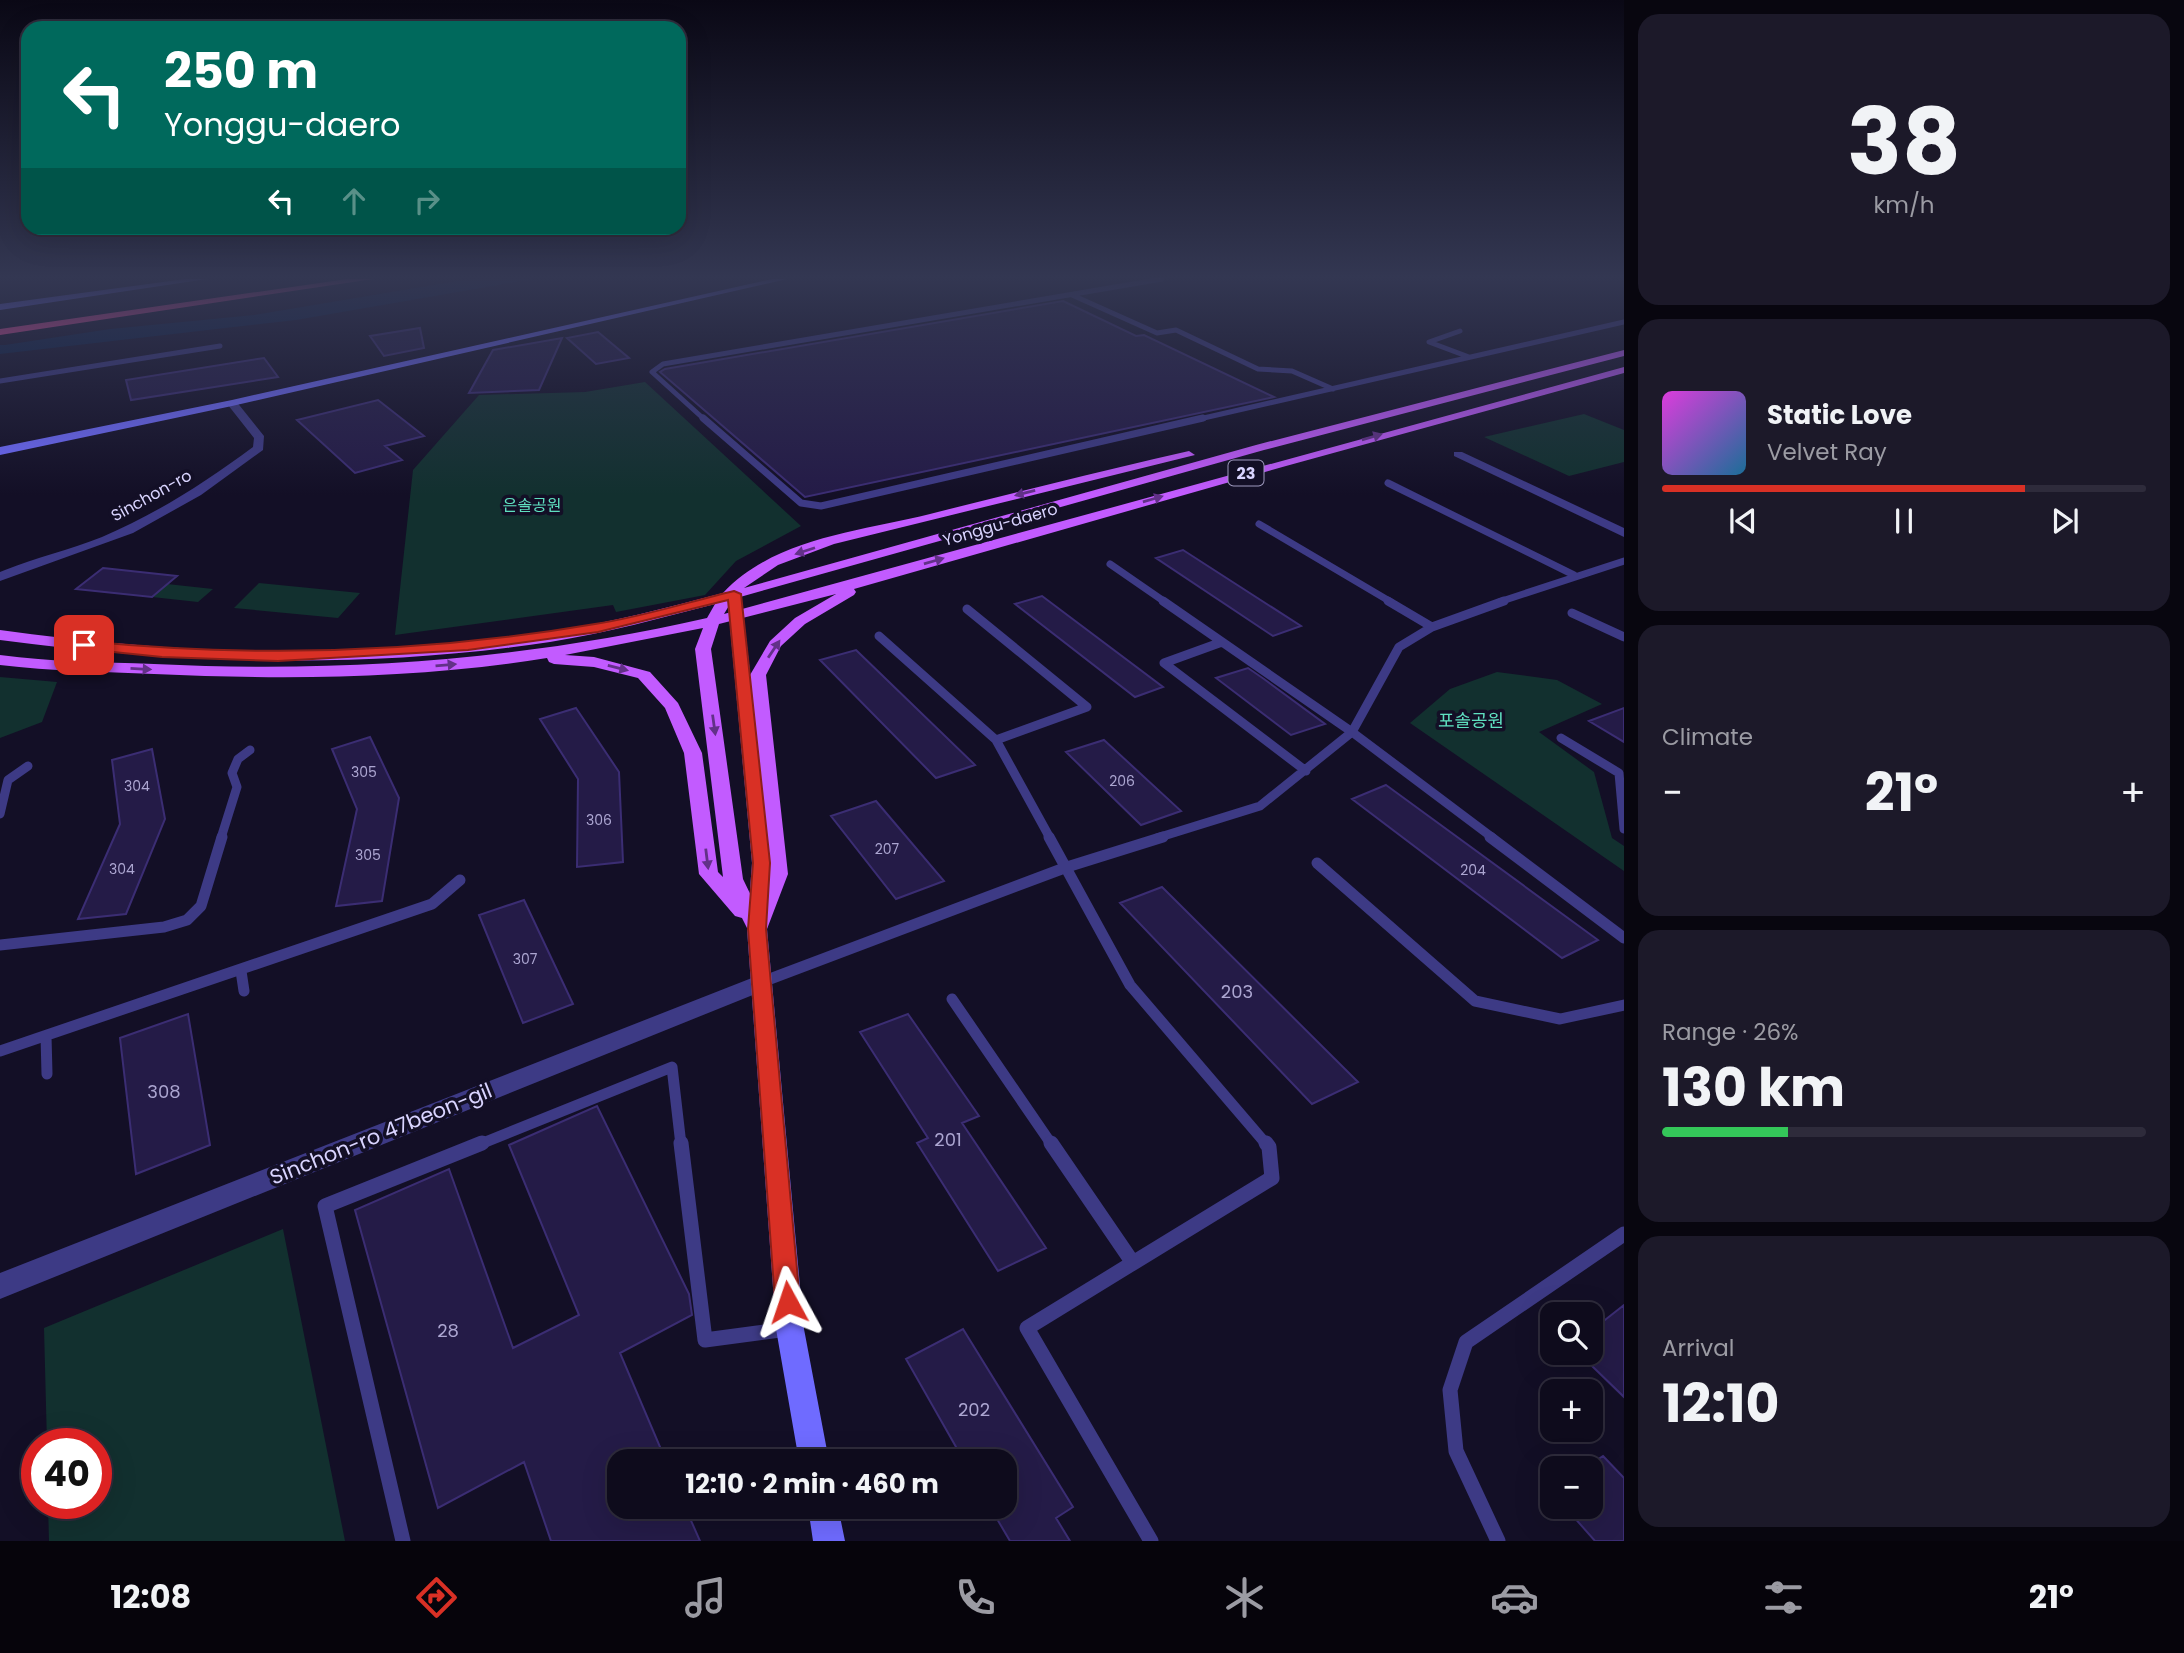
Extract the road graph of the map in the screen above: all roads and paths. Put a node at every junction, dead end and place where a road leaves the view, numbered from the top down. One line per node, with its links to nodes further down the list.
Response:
1 (189, 351): 10 (lane)
2 (463, 351): 12 (street)
3 (741, 351): 11 (lane)
4 (1220, 351): 11 (lane)
5 (1453, 351): 8 (lane)
6 (1497, 351): 8 (lane)
7 (1624, 353): 13 (main road, Yonggu-daero / 23)
8 (1470, 357): 11 (lane)
9 (1624, 370): 24 (main road, Yonggu-daero / 23, one-way to 9)
10 (0, 381)
11 (1333, 388)
12 (232, 403): 14 (street); 23 (street, Sinchon-ro)
13 (1351, 421): 19 (main road, Yonggu-daero / 23); 50 (main road, one-way to 50)
14 (0, 451)
15 (1458, 454): 18 (street)
16 (1388, 483): 22 (lane)
17 (1259, 524): 31 (lane)
18 (1624, 533)
19 (922, 544): 25 (main road); 26 (main road, Yonggu-daero / 23)
20 (1624, 561): 22 (lane)
21 (1110, 564): 35 (lane)
22 (1574, 575): 31 (lane)
23 (0, 577)
24 (869, 580): 25 (main road, Yonggu-daero / 23); 50 (main road, one-way to 24)
25 (821, 592): 29 (main road, Yonggu-daero / 23)
26 (734, 594): 29 (street); 30 (main road, Yonggu-daero / 23)
27 (967, 609): 41 (lane)
28 (1572, 613): 34 (lane)
29 (736, 614): 36 (main road, Yonggu-daero / 23); 50 (street)
30 (616, 624): 32 (main road, Yonggu-daero / 23); 38 (main road)
31 (1432, 627): 39 (lane)
32 (0, 635)
33 (879, 636): 41 (lane)
34 (1624, 637)
35 (1222, 642): 39 (lane); 44 (lane)
36 (527, 657): 38 (main road, Yonggu-daero / 23); 50 (main road, one-way to 50)
37 (0, 660): 38 (main road, Yonggu-daero / 23, one-way to 38)
38 (490, 661)
39 (1352, 732): 44 (lane); 51 (lane)
40 (1561, 738): 46 (lane)
41 (996, 740): 48 (lane)
42 (250, 750): 52 (lane)
43 (28, 766): 45 (lane)
44 (1306, 771): 48 (lane)
45 (0, 814)
46 (1624, 829)
47 (1317, 863): 57 (lane)
48 (1067, 867): 54 (lane); 62 (lane)
49 (460, 880): 53 (lane)
50 (757, 929): 54 (street)
51 (1624, 938)
52 (0, 945)
53 (241, 971): 55 (lane); 58 (lane)
54 (762, 982): 63 (street, Sinchon-ro 47beon-gil); 64 (street)
55 (244, 991)
56 (952, 999): 62 (lane)
57 (1624, 1005)
58 (46, 1036): 59 (lane); 60 (lane)
59 (0, 1051)
60 (47, 1074)
61 (1624, 1234): 70 (lane)
62 (1133, 1263): 69 (lane)
63 (0, 1286)
64 (790, 1329): 65 (street); 67 (lane)
65 (812, 1449)
66 (825, 1519): 68 (street)
67 (403, 1541)
68 (829, 1541)
69 (1151, 1541)
70 (1498, 1541)

